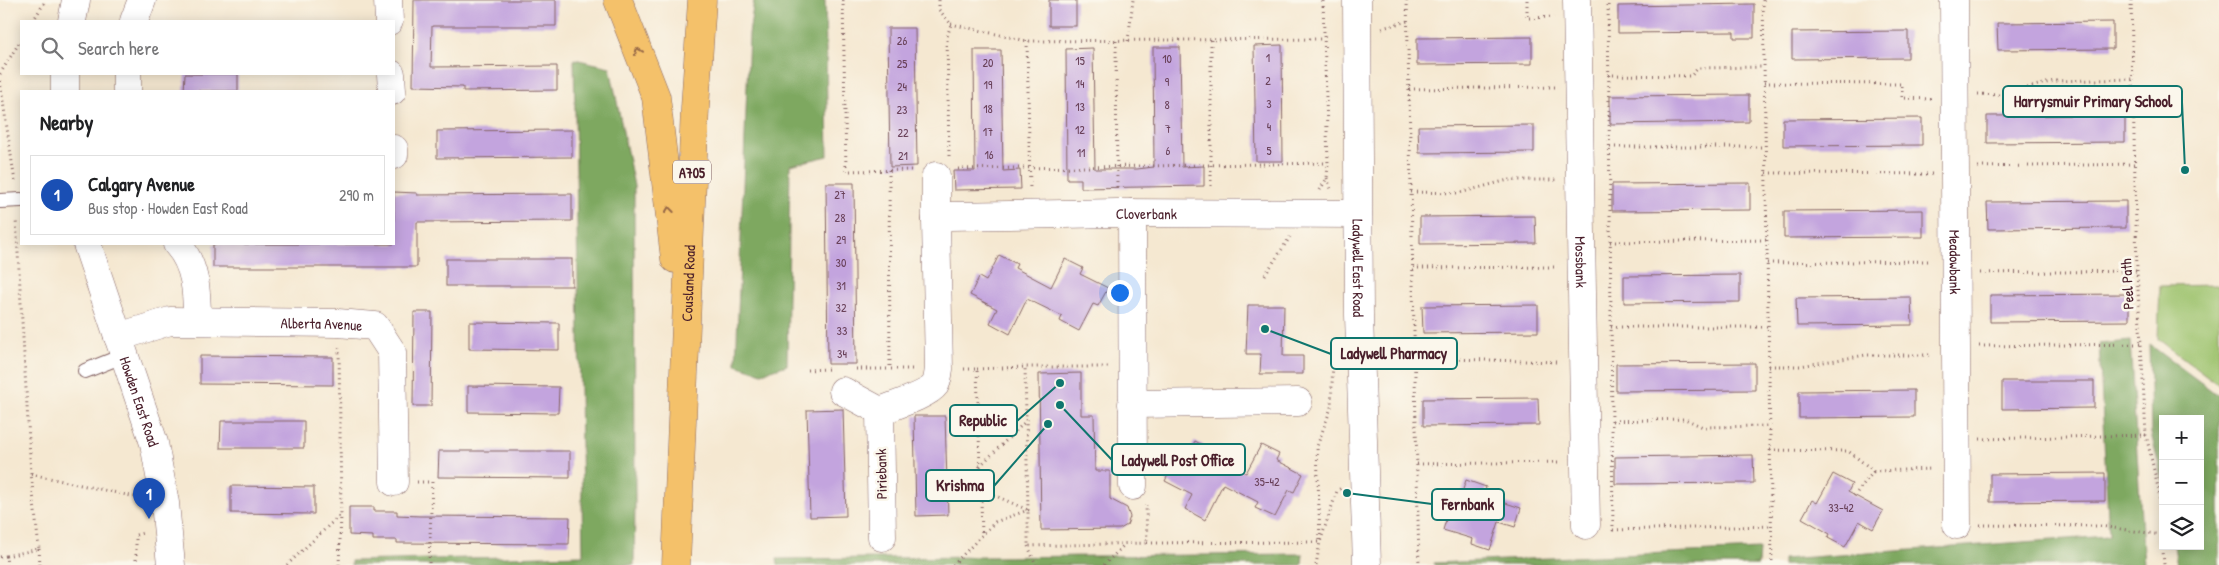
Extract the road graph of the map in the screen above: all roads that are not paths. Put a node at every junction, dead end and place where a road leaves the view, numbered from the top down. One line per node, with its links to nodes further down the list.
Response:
1 (76, 0): 9 (street)
2 (142, 0): 10 (street)
3 (388, 0): 11 (street)
4 (618, 0): 27 (main road, one-way to 4)
5 (702, 0): 27 (main road, Cousland Road / A705)
6 (1357, 0): 22 (street, Ladywell East Road)
7 (1954, 0): 37 (street, Meadowbank)
8 (1577, 8): 36 (street, Mossbank)
9 (72, 20)
10 (134, 20)
11 (389, 20)
12 (65, 75): 15 (street)
13 (127, 75): 16 (street)
14 (391, 75): 17 (street)
15 (65, 90)
16 (127, 90)
17 (392, 90)
18 (936, 172): 23 (street)
19 (19, 200): 20 (lane)
20 (0, 201)
21 (1125, 213): 22 (street, Cloverbank); 23 (street, Cloverbank); 32 (street)
22 (1358, 214): 41 (street, Ladywell East Road)
23 (936, 220): 33 (street)
24 (87, 245): 28 (street, Howden East Road)
25 (178, 245): 26 (street)
26 (197, 320): 28 (street, Alberta Avenue); 34 (street, Alberta Avenue)
27 (685, 345): 40 (main road, Cousland Road / A705)
28 (121, 346): 29 (lane); 39 (street, Howden East Road)
29 (85, 371)
30 (843, 391): 33 (street)
31 (1298, 402): 32 (street)
32 (1132, 404): 35 (street)
33 (880, 411): 38 (street, Piriebank)
34 (394, 482)
35 (1133, 486)
36 (1586, 525)
37 (1957, 525)
38 (882, 537)
39 (171, 565)
40 (676, 565)
41 (1367, 565)

